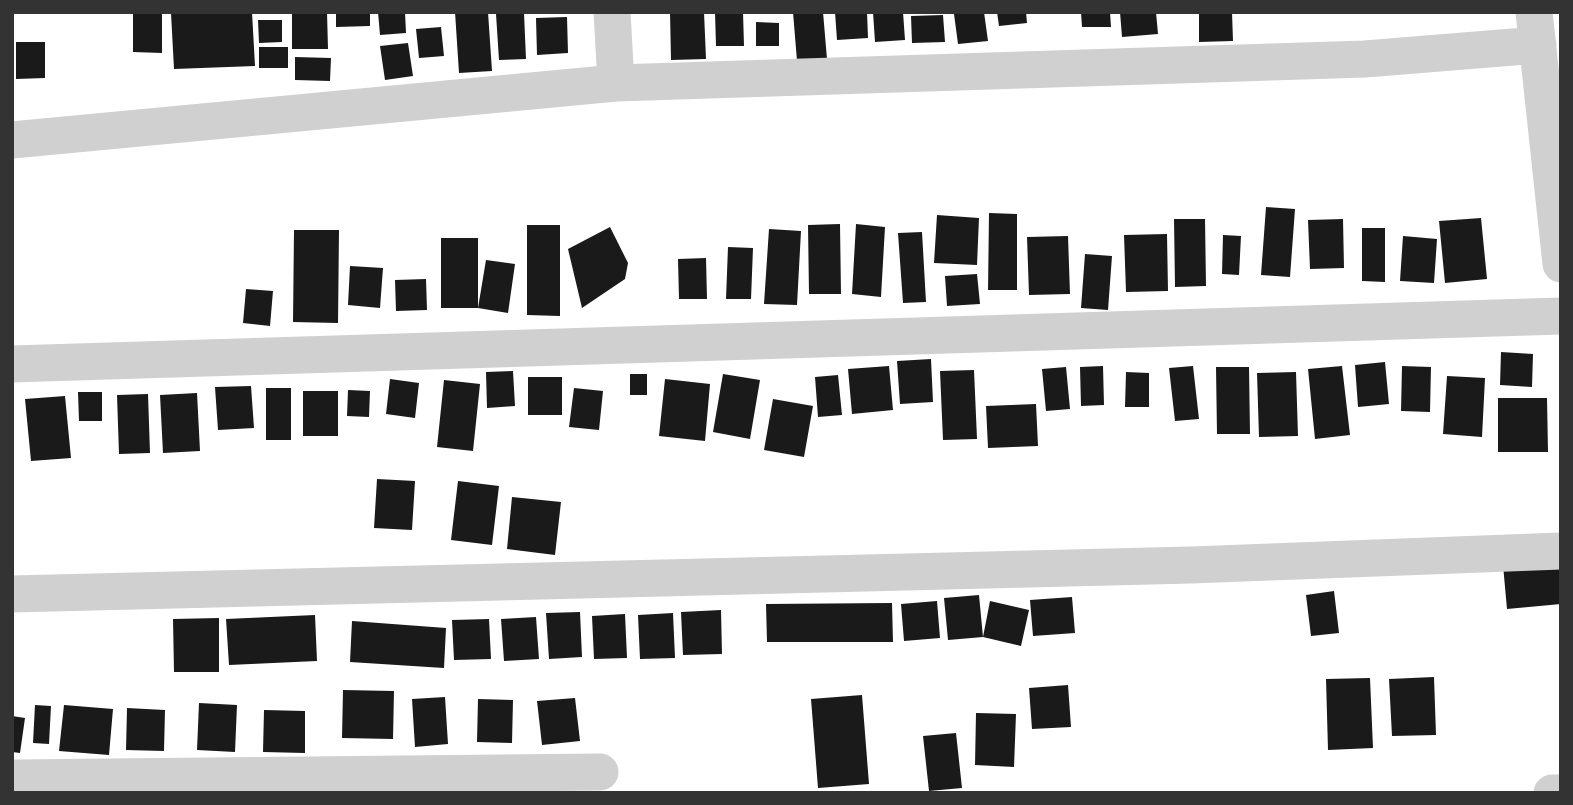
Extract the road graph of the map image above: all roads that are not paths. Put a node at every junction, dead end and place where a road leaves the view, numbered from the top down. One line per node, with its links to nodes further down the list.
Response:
1 (612, 12): 3 (street)
2 (1536, 29): 3 (street); 5 (street)
3 (616, 83): 4 (street)
4 (12, 140)
5 (1561, 264)
6 (1561, 316): 7 (street)
7 (12, 364)
8 (1561, 551): 9 (street)
9 (12, 594)
10 (600, 772): 11 (street)
11 (12, 778)
12 (1552, 793): 13 (street)
13 (1561, 793)

